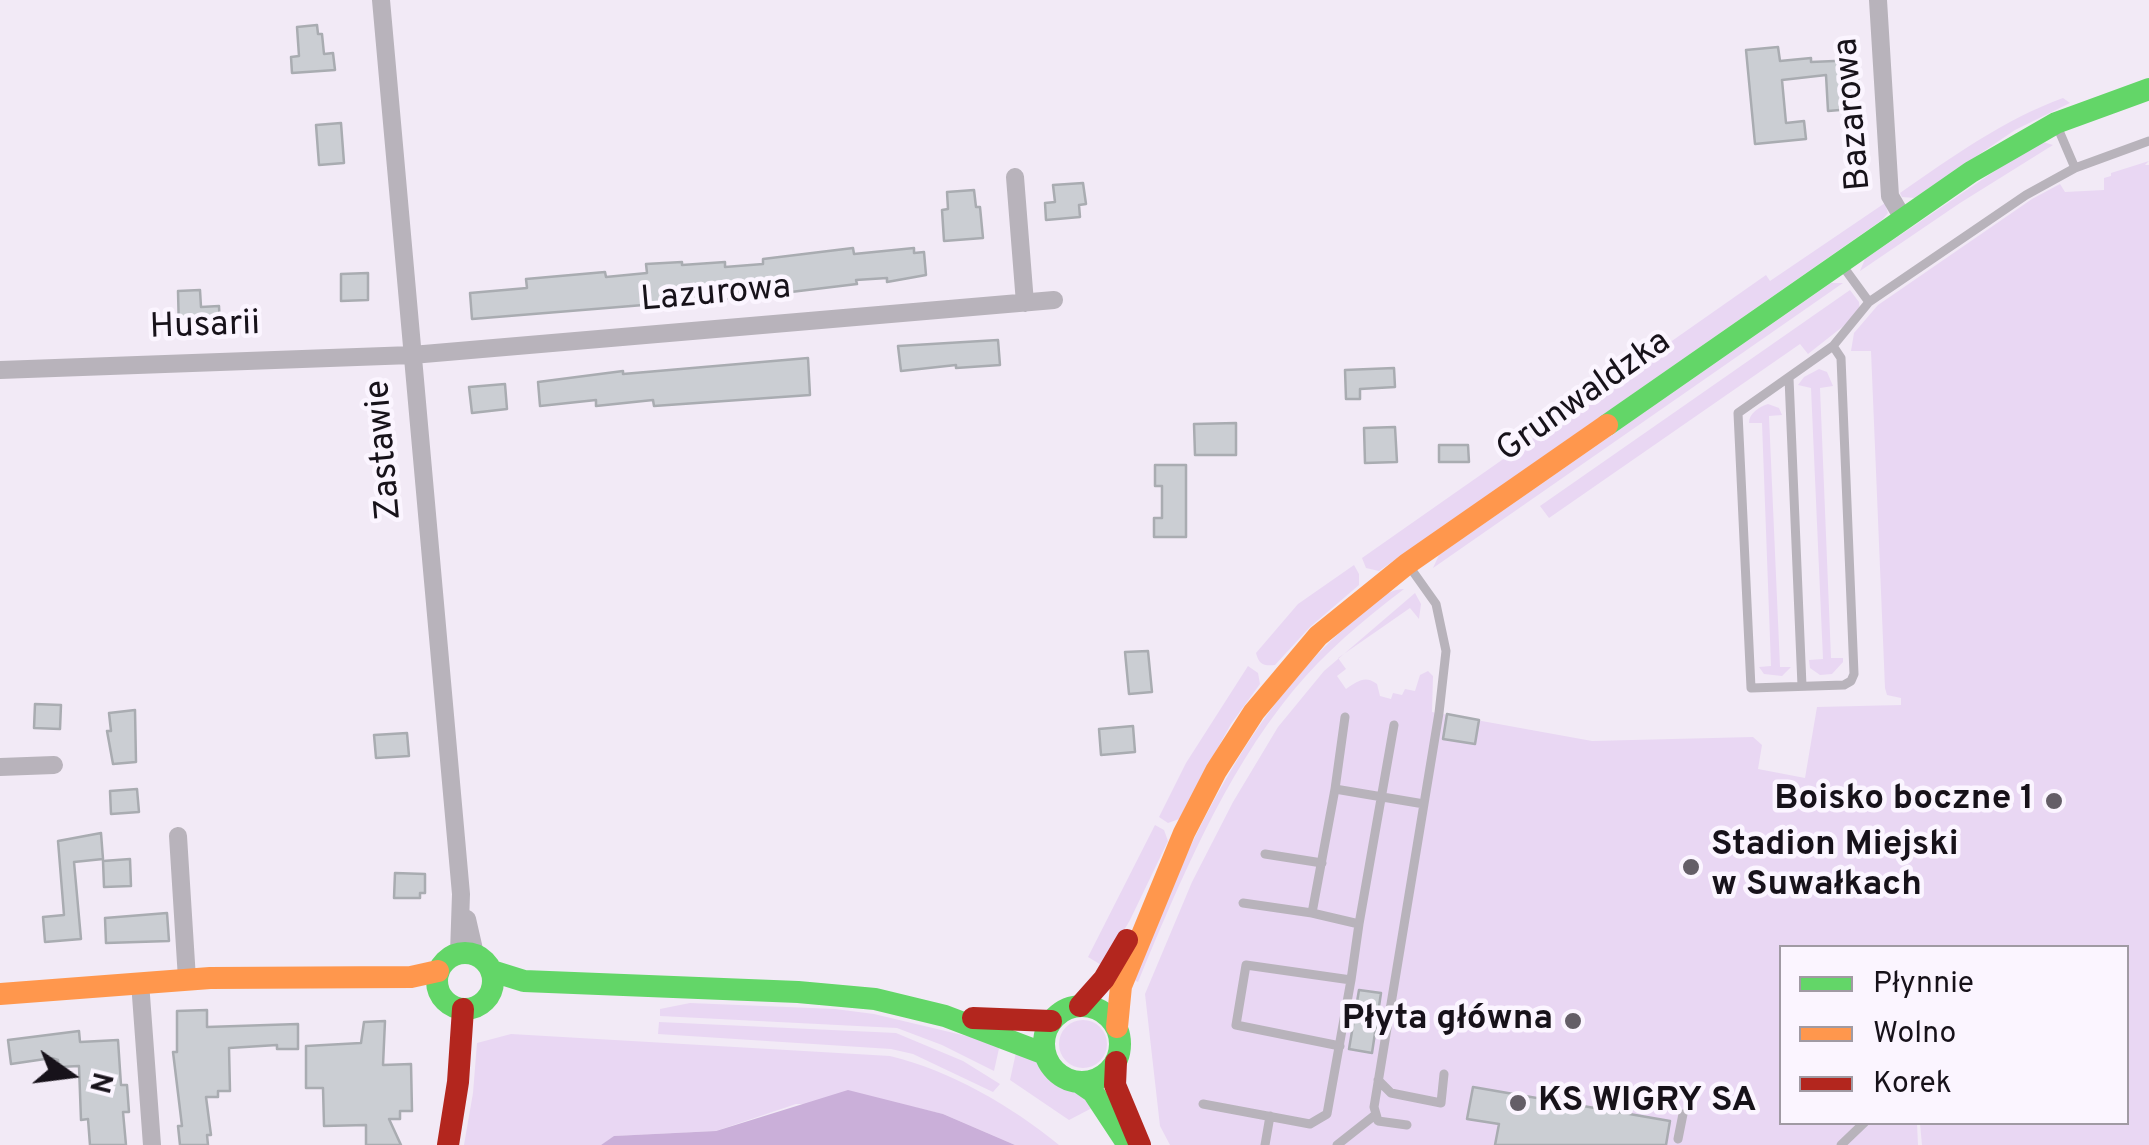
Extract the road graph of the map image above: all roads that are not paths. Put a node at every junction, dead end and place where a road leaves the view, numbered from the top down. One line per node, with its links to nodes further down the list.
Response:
1 (382, 0): 14 (street, Zastawie)
2 (1878, 0): 8 (street, Bazarowa)
3 (2149, 89): 4 (main road, Grunwaldzka)
4 (2056, 123): 6 (lane); 8 (main road, Grunwaldzka)
5 (2149, 141): 6 (lane)
6 (2076, 168): 11 (lane)
7 (1015, 176): 12 (street)
8 (1904, 220): 9 (main road, Grunwaldzka)
9 (1841, 263): 11 (lane); 17 (main road, Grunwaldzka)
10 (1054, 300): 12 (street, Lazurowa)
11 (1869, 302): 13 (lane)
12 (1025, 303): 14 (street, Lazurowa)
13 (1833, 346): 16 (lane); 18 (lane)
14 (412, 355): 15 (street, Husarii); 33 (street, Zastawie)
15 (0, 370)
16 (1789, 378): 18 (lane); 18 (lane)
17 (1407, 564): 25 (lane); 29 (main road, Grunwaldzka)
18 (1802, 686)
19 (1345, 717): 23 (lane)
20 (1394, 726): 24 (lane)
21 (54, 765): 22 (street)
22 (0, 768)
23 (1334, 789): 24 (lane); 28 (lane)
24 (1382, 798): 25 (lane); 32 (lane)
25 (1424, 804): 49 (lane)
26 (178, 836): 34 (street)
27 (1264, 854): 28 (lane)
28 (1322, 863): 31 (lane)
29 (1164, 876): 40 (main road, Grunwaldzka); 44 (main road, Grunwaldzka)
30 (1243, 903): 31 (lane)
31 (1312, 913): 32 (lane)
32 (1359, 924): 35 (lane)
33 (467, 953): 36 (main road); 38 (main road)
34 (187, 979): 36 (main road); 37 (main road)
35 (1351, 980): 45 (lane); 45 (lane)
36 (438, 981): 41 (main road)
37 (140, 982): 39 (main road); 58 (street)
38 (492, 982): 41 (main road); 42 (main road)
39 (0, 994)
40 (1080, 1006): 43 (main road); 44 (main road)
41 (468, 1009): 59 (main road)
42 (945, 1016): 43 (main road); 46 (main road)
43 (1051, 1022): 46 (main road)
44 (1117, 1027): 47 (main road)
45 (1340, 1046): 54 (lane)
46 (1045, 1054): 50 (main road)
47 (1116, 1062): 50 (main road); 61 (main road)
48 (1444, 1074): 49 (lane)
49 (1378, 1080): 53 (lane)
50 (1080, 1082): 60 (main road)
51 (1203, 1104): 54 (lane)
52 (1682, 1114): 57 (lane)
53 (1375, 1115): 55 (lane); 63 (lane)
54 (1270, 1116): 62 (lane)
55 (1407, 1125)
56 (1862, 1125): 64 (lane)
57 (1678, 1139)
58 (152, 1145)
59 (448, 1145)
60 (1128, 1145)
61 (1140, 1145)
62 (1266, 1145)
63 (1337, 1145)
64 (1840, 1145)

